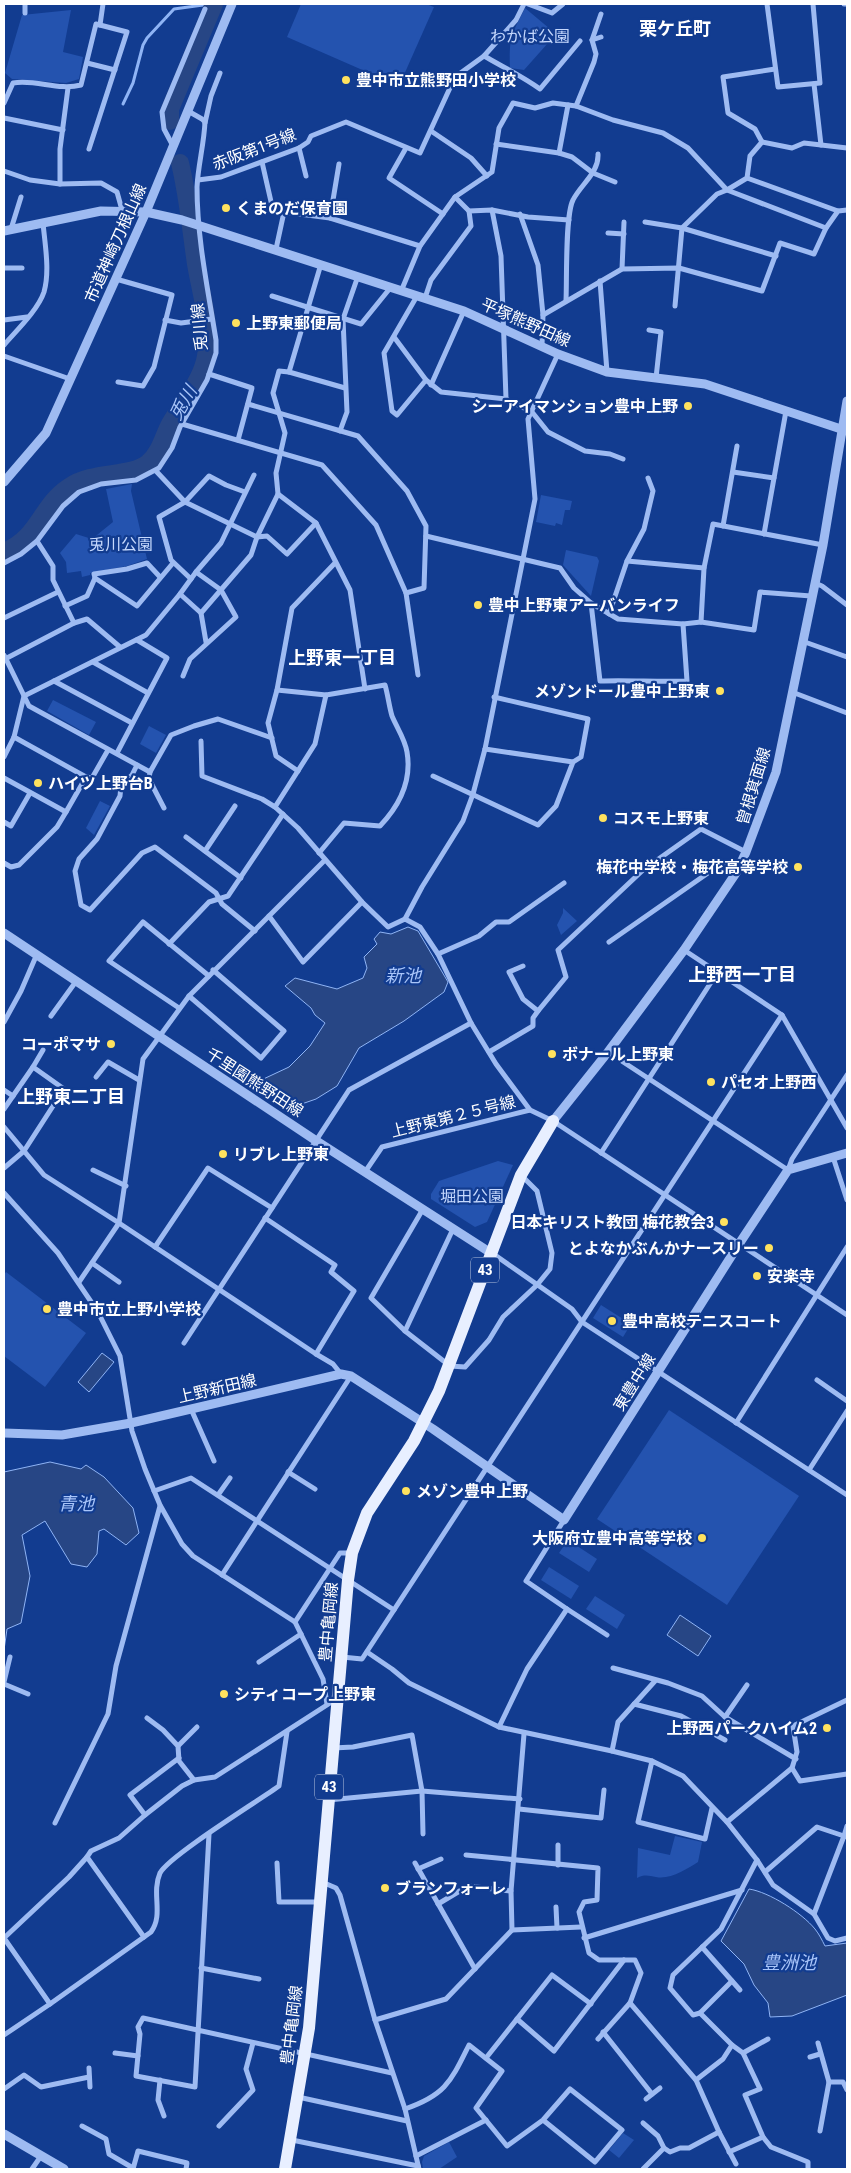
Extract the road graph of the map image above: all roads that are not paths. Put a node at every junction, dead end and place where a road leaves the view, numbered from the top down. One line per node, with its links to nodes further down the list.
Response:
1 (25, 4): 10 (street)
2 (103, 4): 12 (street)
3 (232, 4): 26 (street, 市道神崎刀根山線)
4 (524, 4): 16 (street)
5 (528, 4): 6 (street)
6 (563, 4)
7 (767, 4): 18 (street)
8 (813, 4): 21 (street)
9 (204, 10): 34 (street)
10 (25, 13)
11 (601, 14): 14 (street)
12 (100, 25): 17 (street); 19 (street)
13 (601, 37): 14 (street)
14 (592, 40): 25 (street)
15 (580, 41): 16 (street)
16 (484, 56): 30 (street)
17 (87, 63): 19 (street); 22 (street)
18 (775, 69): 21 (street); 31 (street)
19 (114, 70): 38 (street)
20 (220, 73): 28 (street, 兎川線)
21 (814, 84): 33 (street)
22 (68, 88): 23 (street); 29 (street)
23 (4, 100)
24 (568, 105): 25 (street); 32 (street); 39 (street)
25 (576, 106): 51 (street)
26 (188, 111): 28 (street); 34 (street, 市道神崎刀根山線)
27 (4, 118): 29 (street)
28 (205, 124): 48 (street, 兎川線)
29 (63, 130): 50 (street)
30 (431, 131): 36 (street); 46 (street)
31 (762, 142): 33 (street); 47 (street)
32 (496, 144): 39 (street); 46 (street)
33 (821, 145): 37 (street)
34 (173, 146): 60 (street, 市道神崎刀根山線)
35 (299, 148): 36 (street, 赤阪第1号線); 41 (street, 赤阪第1号線); 45 (street)
36 (406, 148): 61 (street)
37 (847, 148)
38 (89, 149)
39 (559, 153): 44 (street)
40 (598, 154): 44 (street)
41 (262, 162): 48 (street, 赤阪第1号線); 54 (street)
42 (339, 164): 63 (street)
43 (4, 171): 50 (street)
44 (593, 173): 49 (street); 64 (street)
45 (306, 176)
46 (487, 176): 53 (street)
47 (747, 178): 51 (street); 59 (street)
48 (198, 180): 68 (street, 兎川線)
49 (615, 182)
50 (60, 184): 55 (street)
51 (727, 190): 69 (street); 70 (street)
52 (21, 197): 71 (street)
53 (456, 197): 58 (street); 61 (street)
54 (272, 206)
55 (122, 210): 60 (street); 65 (street)
56 (492, 210): 58 (street); 62 (street); 99 (street)
57 (847, 210): 59 (street)
58 (470, 211): 88 (street)
59 (838, 211): 70 (street)
60 (146, 212): 68 (street, 平塚熊野田線); 83 (street, 市道神崎刀根山線)
61 (443, 214): 74 (street)
62 (520, 214): 64 (street); 93 (street)
63 (330, 218): 74 (street); 75 (street)
64 (569, 220): 89 (street)
65 (43, 222): 71 (street); 94 (street)
66 (624, 222): 73 (street)
67 (645, 222): 69 (street)
68 (198, 224): 75 (street, 平塚熊野田線); 95 (street, 兎川線)
69 (682, 228): 76 (street); 80 (street)
70 (826, 228): 76 (street)
71 (7, 230)
72 (608, 233): 73 (street)
73 (624, 234): 81 (street)
74 (420, 246): 86 (street)
75 (276, 249): 77 (street, 平塚熊野田線)
76 (776, 256): 80 (street)
77 (321, 264): 82 (street, 平塚熊野田線); 91 (street)
78 (4, 268): 79 (street)
79 (22, 268)
80 (679, 268): 81 (street); 90 (street)
81 (622, 269): 84 (street)
82 (358, 276): 85 (street, 平塚熊野田線); 96 (street)
83 (116, 279): 98 (street); 110 (street, 市道神崎刀根山線)
84 (600, 281): 89 (street); 107 (street)
85 (391, 287): 86 (street, 平塚熊野田線); 96 (street)
86 (402, 290): 88 (street, 平塚熊野田線)
87 (272, 296): 91 (street)
88 (421, 297): 92 (street, 平塚熊野田線); 101 (street)
89 (566, 300): 93 (street)
90 (675, 306)
91 (307, 308): 96 (street); 106 (street)
92 (464, 311): 99 (street, 平塚熊野田線); 113 (street)
93 (543, 315): 103 (street)
94 (28, 317): 97 (street); 102 (street)
95 (210, 319): 98 (street); 108 (street, 兎川線)
96 (344, 319): 114 (street)
97 (4, 320)
98 (165, 320): 112 (street)
99 (505, 329): 103 (street, 平塚熊野田線); 115 (street)
100 (649, 330): 109 (street)
101 (394, 337): 111 (street); 111 (street)
102 (4, 345)
103 (542, 346): 104 (street, 平塚熊野田線)
104 (558, 354): 107 (street, 平塚熊野田線); 119 (street)
105 (4, 356): 110 (street)
106 (290, 372): 114 (street); 120 (street)
107 (607, 372): 109 (street, 平塚熊野田線)
108 (210, 374): 117 (street); 121 (street, 兎川線)
109 (656, 378): 118 (street, 平塚熊野田線)
110 (70, 379): 133 (street, 市道神崎刀根山線)
111 (426, 380): 113 (street)
112 (118, 382)
113 (431, 384): 115 (street)
114 (345, 388): 123 (street)
115 (506, 399): 119 (street)
116 (847, 402): 122 (street, 曽根箕面線)
117 (248, 404): 120 (street); 124 (street)
118 (786, 411): 122 (street, 平塚熊野田線); 132 (street)
119 (532, 412): 127 (street); 145 (street)
120 (278, 413): 123 (street); 126 (street)
121 (182, 424): 124 (street); 128 (street, 兎川線)
122 (845, 430): 144 (street, 曽根箕面線)
123 (340, 431): 141 (street)
124 (238, 440): 126 (street)
125 (737, 446): 129 (street)
126 (280, 453): 135 (street); 158 (street)
127 (623, 459)
128 (156, 471): 136 (street); 143 (street)
129 (733, 472): 132 (street); 139 (street)
130 (254, 475): 134 (street)
131 (648, 478): 146 (street)
132 (774, 478): 140 (street)
133 (4, 482)
134 (245, 492): 136 (street); 138 (street)
135 (278, 494): 137 (street); 142 (street)
136 (185, 502): 138 (street); 149 (street)
137 (316, 522): 142 (street); 147 (street)
138 (231, 525): 142 (street); 151 (street)
139 (723, 526): 140 (street); 150 (street)
140 (764, 534): 144 (street)
141 (426, 536): 145 (street); 158 (street)
142 (257, 537): 156 (street)
143 (37, 541): 148 (street); 157 (street)
144 (823, 545): 155 (street, 曽根箕面線)
145 (524, 559): 161 (street); 186 (street)
146 (628, 561): 150 (street); 165 (street)
147 (335, 562): 180 (street); 181 (street)
148 (4, 563)
149 (173, 563): 152 (street); 154 (street)
150 (704, 568): 167 (street)
151 (196, 572): 154 (street); 156 (street)
152 (160, 577): 153 (street); 153 (street)
153 (95, 578): 163 (street)
154 (191, 579): 159 (street)
155 (814, 583): 160 (street, 曽根箕面線); 162 (street)
156 (221, 590): 164 (street); 171 (street)
157 (58, 592): 163 (street); 166 (street)
158 (406, 593): 177 (street)
159 (180, 594): 164 (street); 170 (street)
160 (812, 596): 167 (street); 172 (street, 曽根箕面線)
161 (591, 603): 165 (street); 169 (street)
162 (847, 605)
163 (65, 606): 168 (street)
164 (201, 612): 171 (street)
165 (609, 614): 169 (street)
166 (4, 618)
167 (701, 622): 169 (street)
168 (74, 624): 173 (street); 174 (street)
169 (683, 624)
170 (137, 640): 173 (street); 183 (street)
171 (206, 642): 178 (street)
172 (802, 642): 175 (street); 182 (street, 曽根箕面線)
173 (120, 647): 176 (street)
174 (5, 657): 185 (street)
175 (847, 657)
176 (93, 662): 179 (street); 183 (street)
177 (418, 675)
178 (184, 676)
179 (54, 681): 185 (street); 188 (street)
180 (365, 689): 184 (street); 214 (street)
181 (277, 690): 184 (street); 190 (street)
182 (792, 692): 187 (street); 213 (street, 曽根箕面線)
183 (148, 693): 188 (street)
184 (326, 695): 198 (street)
185 (24, 696): 189 (street); 193 (street)
186 (494, 697): 192 (street); 196 (street)
187 (847, 713)
188 (132, 723): 194 (street)
189 (14, 738): 195 (street); 201 (street)
190 (272, 738): 198 (street); 199 (street)
191 (201, 740): 206 (street)
192 (485, 748): 196 (street); 204 (street)
193 (108, 750): 194 (street); 201 (street)
194 (117, 754): 197 (street)
195 (4, 756)
196 (573, 762): 204 (street)
197 (137, 766): 199 (street); 220 (street)
198 (298, 771): 206 (street)
199 (150, 772): 207 (street)
200 (433, 776): 204 (street)
201 (86, 777): 208 (street)
202 (4, 778): 203 (street)
203 (30, 793): 208 (street); 210 (street)
204 (473, 794): 223 (street)
205 (235, 806): 212 (street)
206 (274, 806): 209 (street)
207 (164, 808)
208 (66, 812): 216 (street)
209 (283, 814): 214 (street); 218 (street)
210 (4, 822)
211 (186, 838): 212 (street)
212 (205, 851): 218 (street)
213 (746, 852): 217 (street, 曽根箕面線); 238 (street)
214 (319, 853): 215 (street)
215 (325, 860): 221 (street); 222 (street)
216 (4, 863)
217 (736, 873): 226 (street); 228 (street, 曽根箕面線)
218 (241, 878): 220 (street)
219 (564, 883): 230 (street)
220 (219, 898): 224 (street); 227 (street)
221 (362, 902): 222 (street); 223 (street)
222 (269, 916): 224 (street)
223 (405, 919): 230 (street)
224 (255, 931): 232 (street)
225 (4, 933): 229 (street, 千里園熊野田線)
226 (609, 942)
227 (169, 944): 234 (street); 237 (street)
228 (684, 950): 233 (street); 246 (street, 曽根箕面線)
229 (37, 954): 235 (street, 千里園熊野田線); 241 (street)
230 (438, 954): 242 (street)
231 (524, 966): 238 (street)
232 (214, 970): 234 (street); 236 (street)
233 (717, 973): 239 (street); 250 (street)
234 (209, 976): 236 (street)
235 (76, 980): 240 (street); 243 (street, 千里園熊野田線)
236 (190, 996): 237 (street)
237 (179, 1008): 243 (street)
238 (538, 1011): 245 (street)
239 (782, 1014): 254 (street); 258 (street)
240 (51, 1016)
241 (4, 1022)
242 (471, 1023): 245 (street); 261 (street)
243 (158, 1036): 251 (street); 261 (street, 千里園熊野田線)
244 (42, 1050): 247 (street)
245 (488, 1052): 256 (street)
246 (608, 1052): 250 (street); 257 (street, 曽根箕面線)
247 (33, 1068): 253 (street); 262 (street)
248 (847, 1075): 254 (street)
249 (96, 1077): 251 (street)
250 (648, 1078): 258 (street); 264 (street)
251 (138, 1080): 271 (street)
252 (4, 1090): 253 (street)
253 (13, 1096): 255 (street)
254 (831, 1100): 260 (street); 268 (street)
255 (4, 1109)
256 (530, 1110): 257 (street); 269 (street, 上野東第２５号線)
257 (553, 1121): 264 (street); 270 (main road, 豊中亀岡線 / 43)
258 (713, 1122): 268 (street); 273 (street)
259 (4, 1127): 262 (street)
260 (847, 1128)
261 (316, 1140): 269 (street, 千里園熊野田線); 275 (street)
262 (24, 1151): 266 (street); 278 (street)
263 (847, 1152): 265 (street)
264 (601, 1153): 273 (street)
265 (833, 1157): 268 (street); 274 (street)
266 (4, 1168)
267 (93, 1170): 271 (street)
268 (788, 1170): 280 (street, 東豊中線)
269 (365, 1172): 276 (street, 千里園熊野田線)
270 (521, 1175): 283 (main road, 豊中亀岡線 / 43); 287 (street)
271 (126, 1186): 278 (street)
272 (4, 1193): 285 (street)
273 (665, 1195): 280 (street); 291 (street)
274 (847, 1200)
275 (272, 1208): 277 (street); 281 (street)
276 (423, 1209): 279 (street, 千里園熊野田線); 292 (street)
277 (265, 1218): 288 (street); 294 (street)
278 (119, 1223): 281 (street); 284 (street)
279 (453, 1229): 283 (street, 千里園熊野田線); 292 (street)
280 (739, 1244): 289 (street); 296 (street, 東豊中線)
281 (155, 1247): 288 (street)
282 (847, 1247): 289 (street)
283 (491, 1253): 287 (street); 295 (main road, 豊中亀岡線 / 43)
284 (92, 1263): 285 (street); 286 (street)
285 (79, 1282): 302 (street)
286 (119, 1282)
287 (537, 1284): 291 (street); 295 (street)
288 (218, 1290): 293 (street); 294 (street)
289 (817, 1295): 290 (street); 304 (street)
290 (847, 1315)
291 (582, 1322): 296 (street); 307 (street)
292 (406, 1331): 295 (street)
293 (184, 1343)
294 (316, 1354): 297 (street)
295 (450, 1366): 303 (main road, 豊中亀岡線 / 43)
296 (658, 1372): 304 (street); 317 (street, 東豊中線)
297 (346, 1375): 300 (street, 上野新田線); 303 (street); 309 (street)
298 (817, 1380): 299 (street)
299 (847, 1401)
300 (191, 1409): 302 (street, 上野新田線); 306 (street)
301 (847, 1411): 308 (street)
302 (131, 1423): 305 (street, 上野新田線); 312 (street)
303 (424, 1423): 307 (street); 318 (main road, 豊中亀岡線 / 43)
304 (736, 1423): 308 (street)
305 (4, 1433)
306 (214, 1461)
307 (488, 1467): 317 (street); 323 (street)
308 (808, 1470): 314 (street)
309 (288, 1472): 311 (street); 316 (street)
310 (230, 1478): 313 (street)
311 (314, 1489)
312 (154, 1491): 313 (street); 315 (street)
313 (218, 1495): 316 (street)
314 (847, 1495)
315 (160, 1505): 320 (street); 363 (street)
316 (256, 1520): 319 (street); 320 (street)
317 (564, 1520): 322 (street)
318 (352, 1553): 319 (street); 321 (main road, 豊中亀岡線 / 43)
319 (330, 1568): 321 (street); 324 (street)
320 (222, 1574): 324 (street)
321 (348, 1580): 323 (street); 329 (main road, 豊中亀岡線 / 43)
322 (567, 1609): 326 (street); 342 (street)
323 (394, 1610): 327 (street)
324 (295, 1622): 325 (street)
325 (301, 1634): 330 (street); 337 (street)
326 (607, 1634)
327 (367, 1652): 329 (street); 342 (street)
328 (10, 1657): 333 (street)
329 (341, 1657): 337 (main road, 豊中亀岡線 / 43)
330 (260, 1662)
331 (613, 1668): 332 (street)
332 (655, 1681): 338 (street); 339 (street)
333 (4, 1683): 335 (street)
334 (747, 1685): 339 (street)
335 (28, 1694)
336 (847, 1700): 350 (street)
337 (332, 1702): 343 (street); 347 (main road, 豊中亀岡線 / 43)
338 (634, 1704): 345 (street); 348 (street)
339 (725, 1717): 350 (street)
340 (147, 1718): 346 (street)
341 (197, 1727): 346 (street)
342 (499, 1727): 344 (street)
343 (287, 1732): 354 (street); 365 (street)
344 (524, 1734): 348 (street); 357 (street)
345 (725, 1740)
346 (178, 1746): 349 (street)
347 (333, 1748): 356 (street); 358 (main road, 豊中亀岡線 / 43)
348 (612, 1751): 351 (street)
349 (179, 1758): 354 (street); 361 (street)
350 (796, 1759): 352 (street)
351 (652, 1762): 359 (street); 359 (street)
352 (792, 1768): 353 (street); 362 (street)
353 (847, 1774)
354 (194, 1780): 361 (street)
355 (604, 1790): 360 (street)
356 (422, 1791): 357 (street); 358 (street); 366 (street)
357 (520, 1799): 360 (street)
358 (328, 1800): 379 (main road, 豊中亀岡線 / 43)
359 (712, 1808): 362 (street)
360 (519, 1809): 372 (street)
361 (145, 1815): 370 (street)
362 (727, 1822): 373 (street)
363 (55, 1823)
364 (847, 1826): 367 (street)
365 (209, 1834): 389 (street); 394 (street)
366 (423, 1834)
367 (846, 1836): 378 (street); 385 (street)
368 (558, 1845): 376 (street)
369 (466, 1855): 372 (street)
370 (86, 1857): 389 (street); 400 (street)
371 (441, 1859): 377 (street)
372 (515, 1859): 376 (street); 380 (street)
373 (757, 1860): 378 (street); 381 (street)
374 (277, 1863): 382 (street)
375 (415, 1863): 377 (street)
376 (558, 1865): 386 (street)
377 (418, 1869): 383 (street)
378 (765, 1872): 385 (street)
379 (322, 1882): 382 (main road, 豊中亀岡線 / 43); 404 (street)
380 (511, 1890): 383 (street); 388 (street)
381 (742, 1890): 390 (street); 392 (street)
382 (320, 1902): 415 (main road, 豊中亀岡線 / 43)
383 (438, 1904): 395 (street)
384 (556, 1907): 387 (street)
385 (814, 1914): 391 (street)
386 (581, 1927): 387 (street); 390 (street)
387 (557, 1928): 388 (street)
388 (512, 1930): 395 (street)
389 (144, 1937): 400 (street)
390 (584, 1938): 393 (street)
391 (847, 1938)
392 (702, 1948): 397 (street); 402 (street)
393 (624, 1960): 399 (street); 401 (street)
394 (201, 1968): 396 (street); 405 (street)
395 (475, 1969): 404 (street)
396 (258, 1979)
397 (732, 1981): 398 (street); 402 (street)
398 (740, 1990)
399 (630, 2003): 406 (street); 424 (street)
400 (50, 2004): 407 (street)
401 (591, 2004): 403 (street); 403 (street)
402 (700, 2013): 412 (street)
403 (517, 2019): 419 (street)
404 (376, 2020): 421 (street)
405 (198, 2030): 410 (street); 417 (street); 423 (street)
406 (604, 2032): 408 (street); 430 (street)
407 (4, 2035)
408 (598, 2039)
409 (768, 2039): 414 (street)
410 (253, 2043): 415 (street); 440 (street)
411 (818, 2043): 416 (street)
412 (732, 2045): 414 (street); 424 (street)
413 (115, 2053): 417 (street)
414 (743, 2053): 444 (street)
415 (306, 2054): 421 (street); 431 (main road, 豊中亀岡線 / 43)
416 (820, 2054): 418 (street); 425 (street)
417 (138, 2056): 423 (street)
418 (810, 2057)
419 (486, 2058): 433 (street); 435 (street)
420 (89, 2068): 422 (street)
421 (392, 2073): 433 (street)
422 (89, 2077): 426 (street); 428 (street)
423 (160, 2080): 434 (street)
424 (696, 2080): 442 (street)
425 (829, 2082): 429 (street); 441 (street)
426 (90, 2087)
427 (660, 2088): 430 (street)
428 (4, 2089)
429 (847, 2090)
430 (652, 2094): 432 (street)
431 (298, 2097): 437 (street); 445 (main road, 豊中亀岡線 / 43)
432 (646, 2099)
433 (405, 2109): 437 (street)
434 (164, 2116)
435 (486, 2120): 436 (street); 449 (street)
436 (543, 2120): 436 (street)
437 (407, 2121): 449 (street)
438 (643, 2123): 446 (street)
439 (82, 2126): 454 (street)
440 (219, 2126)
441 (820, 2130)
442 (719, 2132): 446 (street); 447 (street)
443 (4, 2134): 448 (street)
444 (763, 2137): 447 (street); 458 (street)
445 (291, 2140): 451 (street); 456 (main road, 豊中亀岡線 / 43)
446 (664, 2148): 457 (street)
447 (729, 2152): 450 (street)
448 (41, 2156): 452 (street); 453 (street)
449 (416, 2156): 451 (street)
450 (736, 2164)
451 (419, 2168)
452 (32, 2169)
453 (64, 2169)
454 (133, 2169): 455 (street)
455 (186, 2169)
456 (285, 2169)
457 (643, 2169)
458 (808, 2169)

